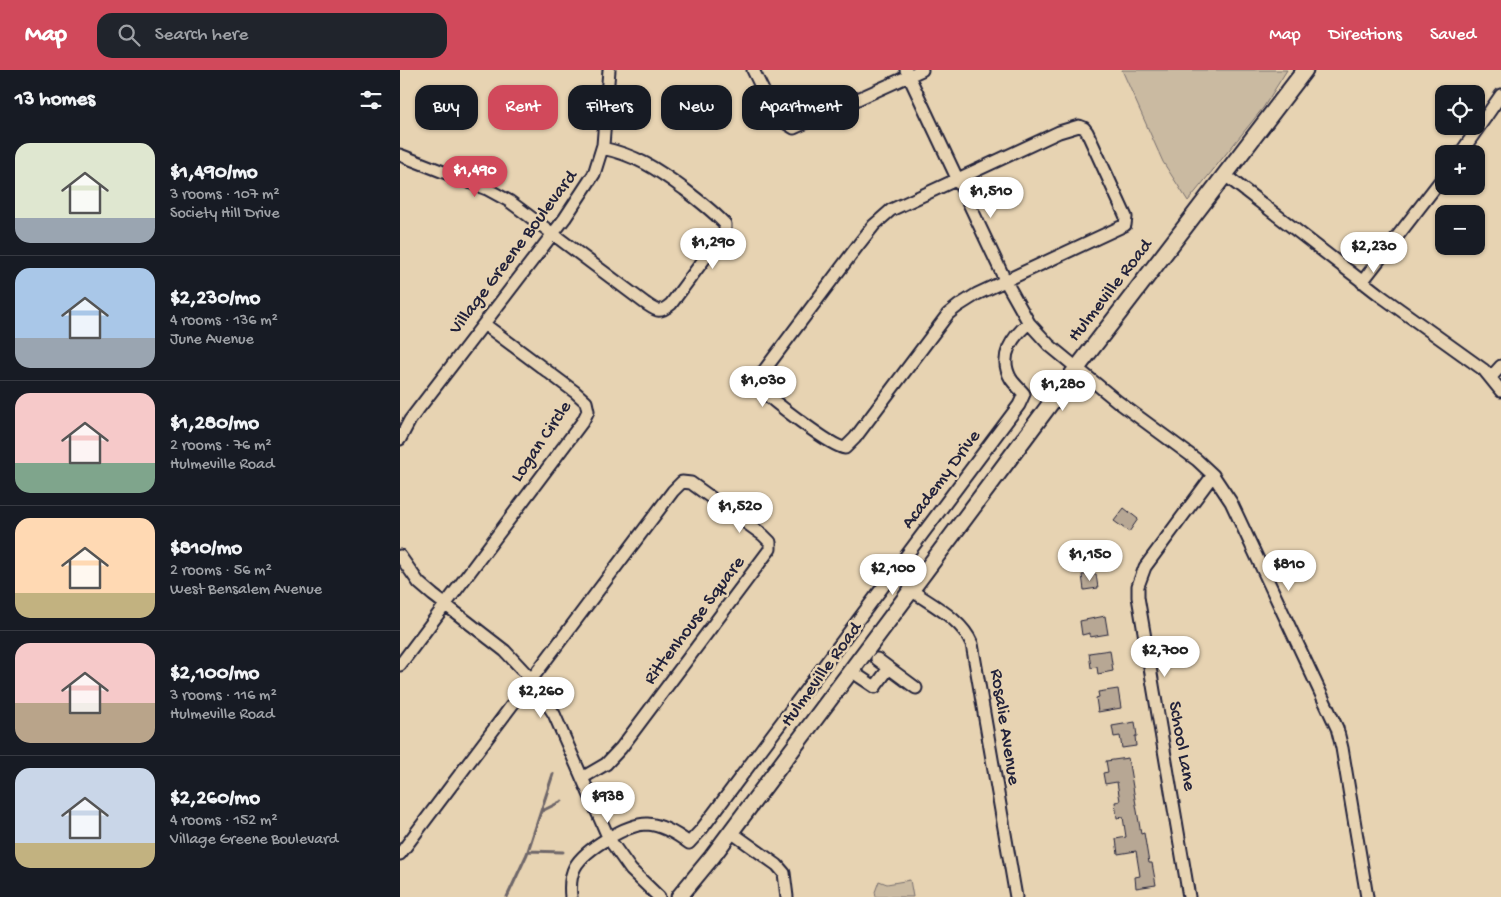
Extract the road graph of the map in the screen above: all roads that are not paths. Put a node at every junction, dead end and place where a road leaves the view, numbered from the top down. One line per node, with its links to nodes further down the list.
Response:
1 (609, 70): 8 (street, Village Greene Boulevard)
2 (753, 70): 5 (street)
3 (922, 70): 5 (street)
4 (1305, 70): 10 (main road, Hulmeville Road)
5 (908, 73): 11 (street)
6 (1501, 95): 7 (street)
7 (1466, 145)
8 (602, 148): 13 (street, Village Greene Boulevard); 13 (street)
9 (400, 155): 13 (street)
10 (1225, 175): 15 (street); 19 (main road, Hulmeville Road)
11 (958, 179): 14 (street); 14 (street); 14 (street)
12 (1435, 188): 15 (street)
13 (552, 234): 16 (street, Village Greene Boulevard)
14 (1006, 282): 17 (street)
15 (1362, 282): 20 (street)
16 (484, 324): 22 (street, Village Greene Boulevard); 26 (street, Logan Circle)
17 (1028, 324): 19 (street); 35 (street, Academy Drive)
18 (1501, 366): 20 (street)
19 (1077, 368): 23 (street); 25 (main road, Hulmeville Road)
20 (1492, 377): 21 (street)
21 (1501, 391)
22 (400, 439)
23 (1213, 475): 42 (street, School Lane); 43 (street)
24 (400, 556): 26 (street)
25 (911, 590): 30 (main road, Hulmeville Road); 41 (street, Rosalie Avenue)
26 (445, 605): 28 (street, Logan Circle); 31 (street)
27 (877, 659): 29 (street)
28 (400, 665)
29 (890, 668): 30 (street); 32 (street)
30 (851, 671): 34 (main road, Hulmeville Road)
31 (532, 680): 33 (street); 33 (street, Rittenhouse Square); 36 (street)
32 (916, 688)
33 (582, 778): 35 (street)
34 (731, 832): 39 (main road, Hulmeville Road); 40 (street)
35 (609, 839): 37 (street); 38 (street)
36 (400, 854)
37 (571, 897)
38 (659, 897)
39 (679, 897)
40 (787, 897)
41 (1016, 897)
42 (1189, 897)
43 (1367, 897)

